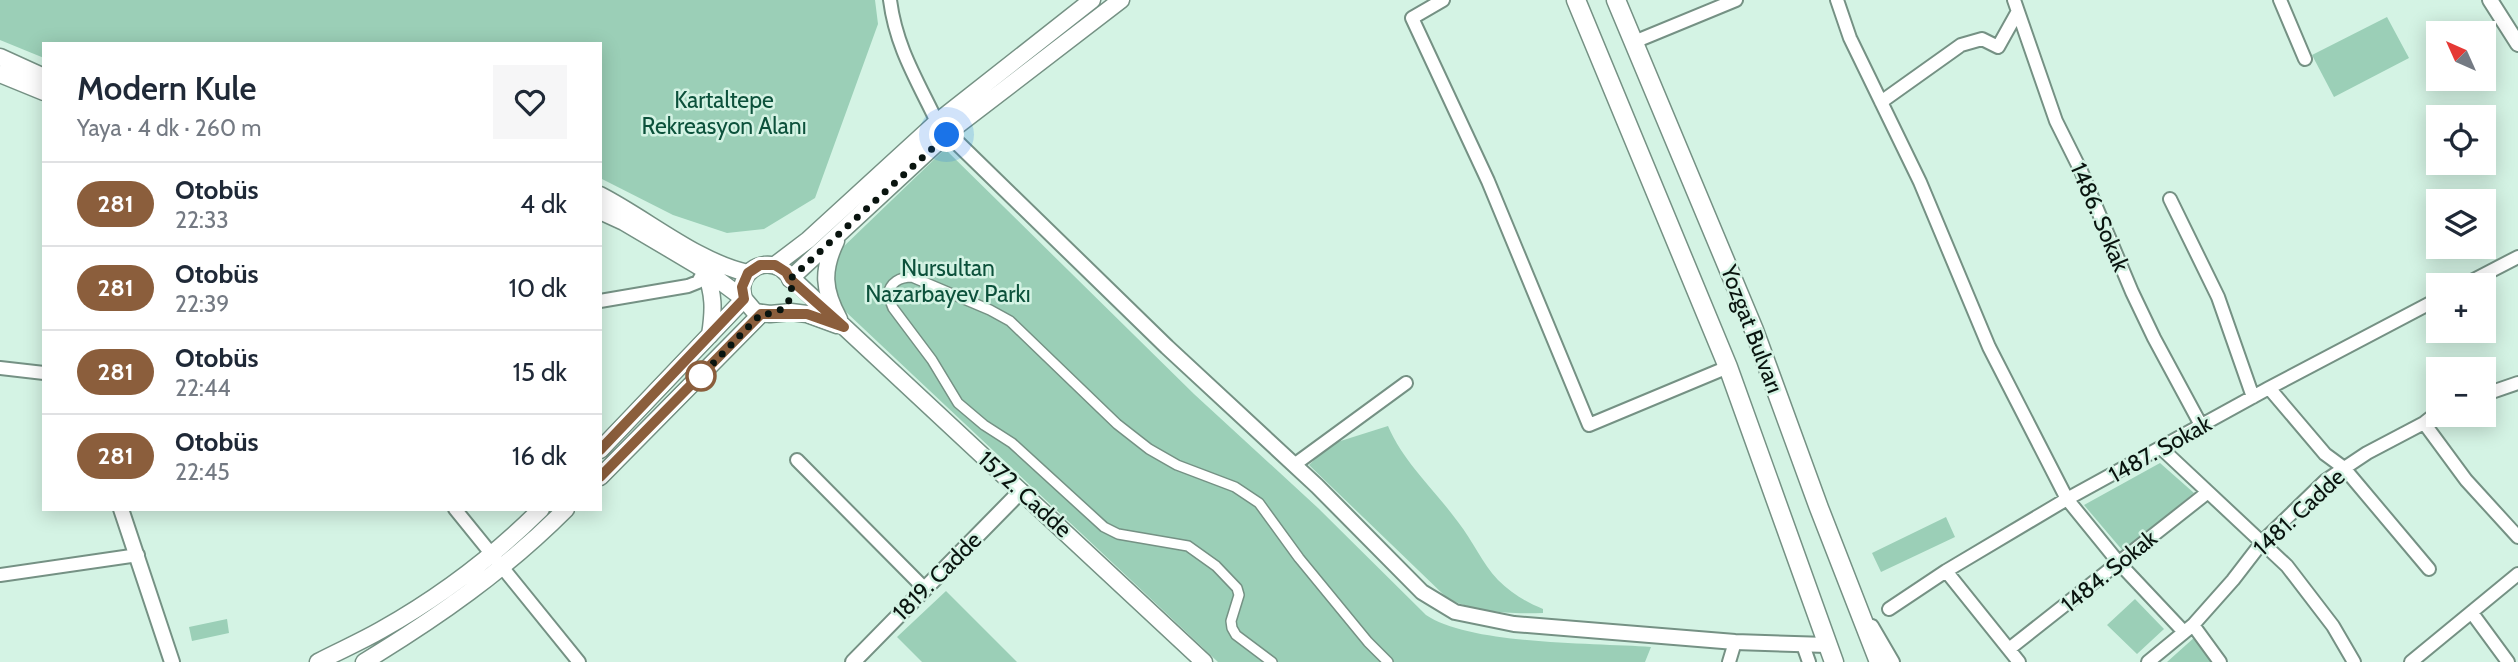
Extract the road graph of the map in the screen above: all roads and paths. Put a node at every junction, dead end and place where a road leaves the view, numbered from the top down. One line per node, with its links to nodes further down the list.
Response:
1 (890, 0): 20 (street)
2 (1092, 0): 20 (main road)
3 (1121, 0): 20 (main road)
4 (1443, 0): 37 (street)
5 (1576, 0): 37 (main road, Yozgat Bulvarı)
6 (1616, 0): 13 (main road, Yozgat Bulvarı)
7 (1736, 0): 13 (street)
8 (1837, 0): 19 (street)
9 (2280, 0): 15 (street)
10 (2490, 0): 12 (street)
11 (2015, 6): 19 (street); 46 (street, 1486. Sokak)
12 (2517, 41)
13 (1634, 42): 71 (main road, Yozgat Bulvarı)
14 (0, 57): 17 (main road)
15 (2305, 59)
16 (0, 74): 18 (main road)
17 (42, 75)
18 (42, 91)
19 (1881, 102): 55 (street)
20 (942, 128): 24 (main road); 27 (main road); 50 (street)
21 (602, 196): 26 (main road)
22 (2170, 199): 44 (street)
23 (602, 212): 26 (main road)
24 (839, 234): 30 (main road); 35 (main road)
25 (2518, 257): 29 (street)
26 (707, 265): 28 (main road); 31 (main road); 32 (street); 36 (main road)
27 (775, 265): 28 (main road); 30 (main road)
28 (748, 273): 31 (main road)
29 (2487, 273)
30 (790, 279): 34 (main road); 35 (main road, 1572. Cadde)
31 (744, 299): 34 (main road); 36 (main road)
32 (602, 301)
33 (2426, 305): 42 (street, 1487. Sokak)
34 (766, 314): 35 (main road); 52 (main road)
35 (844, 327): 53 (main road, 1572. Cadde)
36 (710, 335): 47 (main road)
37 (1728, 367): 78 (main road, Yozgat Bulvarı)
38 (0, 368): 39 (street)
39 (42, 373)
40 (1406, 383): 50 (street)
41 (2518, 383): 43 (street)
42 (2269, 388): 44 (street, 1487. Sokak); 51 (street)
43 (2496, 390)
44 (2253, 397): 46 (street, 1487. Sokak)
45 (2424, 423): 51 (street, 1481. Cadde); 60 (street)
46 (2202, 427): 48 (street, 1487. Sokak)
47 (602, 448)
48 (2161, 448): 54 (street); 55 (street, 1487. Sokak)
49 (797, 460): 70 (street)
50 (1294, 465): 75 (street)
51 (2344, 468): 61 (street, 1481. Cadde); 66 (street)
52 (602, 475)
53 (1021, 491): 70 (street, 1819. Cadde); 84 (main road, 1572. Cadde)
54 (2208, 492): 61 (street); 64 (street, 1484. Sokak)
55 (2067, 499): 64 (street); 67 (street, 1487. Sokak)
56 (122, 511): 63 (street)
57 (457, 511): 62 (street)
58 (539, 511): 62 (main road)
59 (564, 511): 65 (main road)
60 (2518, 537)
61 (2263, 541): 74 (street, 1481. Cadde); 94 (street)
62 (491, 552): 65 (street); 80 (main road)
63 (138, 555): 69 (street); 79 (street)
64 (2119, 563): 74 (street); 77 (street, 1484. Sokak)
65 (503, 568): 81 (main road); 82 (street)
66 (2429, 569)
67 (1946, 571): 72 (street, 1487. Sokak); 77 (street)
68 (2518, 574): 73 (street)
69 (0, 575)
70 (925, 589): 83 (street, 1819. Cadde)
71 (1853, 593): 89 (main road, Yozgat Bulvarı); 90 (street)
72 (1889, 609)
73 (2472, 613): 95 (street); 96 (street)
74 (2188, 628): 92 (street, 1481. Cadde); 93 (street)
75 (1735, 642): 76 (street); 87 (street)
76 (1803, 645): 78 (street); 88 (street)
77 (2009, 649): 91 (street)
78 (1830, 654)
79 (172, 662)
80 (318, 662)
81 (364, 662)
82 (579, 662)
83 (853, 662)
84 (1204, 662)
85 (1272, 662): 86 (street)
86 (1388, 662)
87 (1729, 662)
88 (1809, 662)
89 (1879, 662)
90 (1893, 662)
91 (2019, 662)
92 (2148, 662)
93 (2220, 662)
94 (2354, 662)
95 (2411, 662)
96 (2508, 662)

